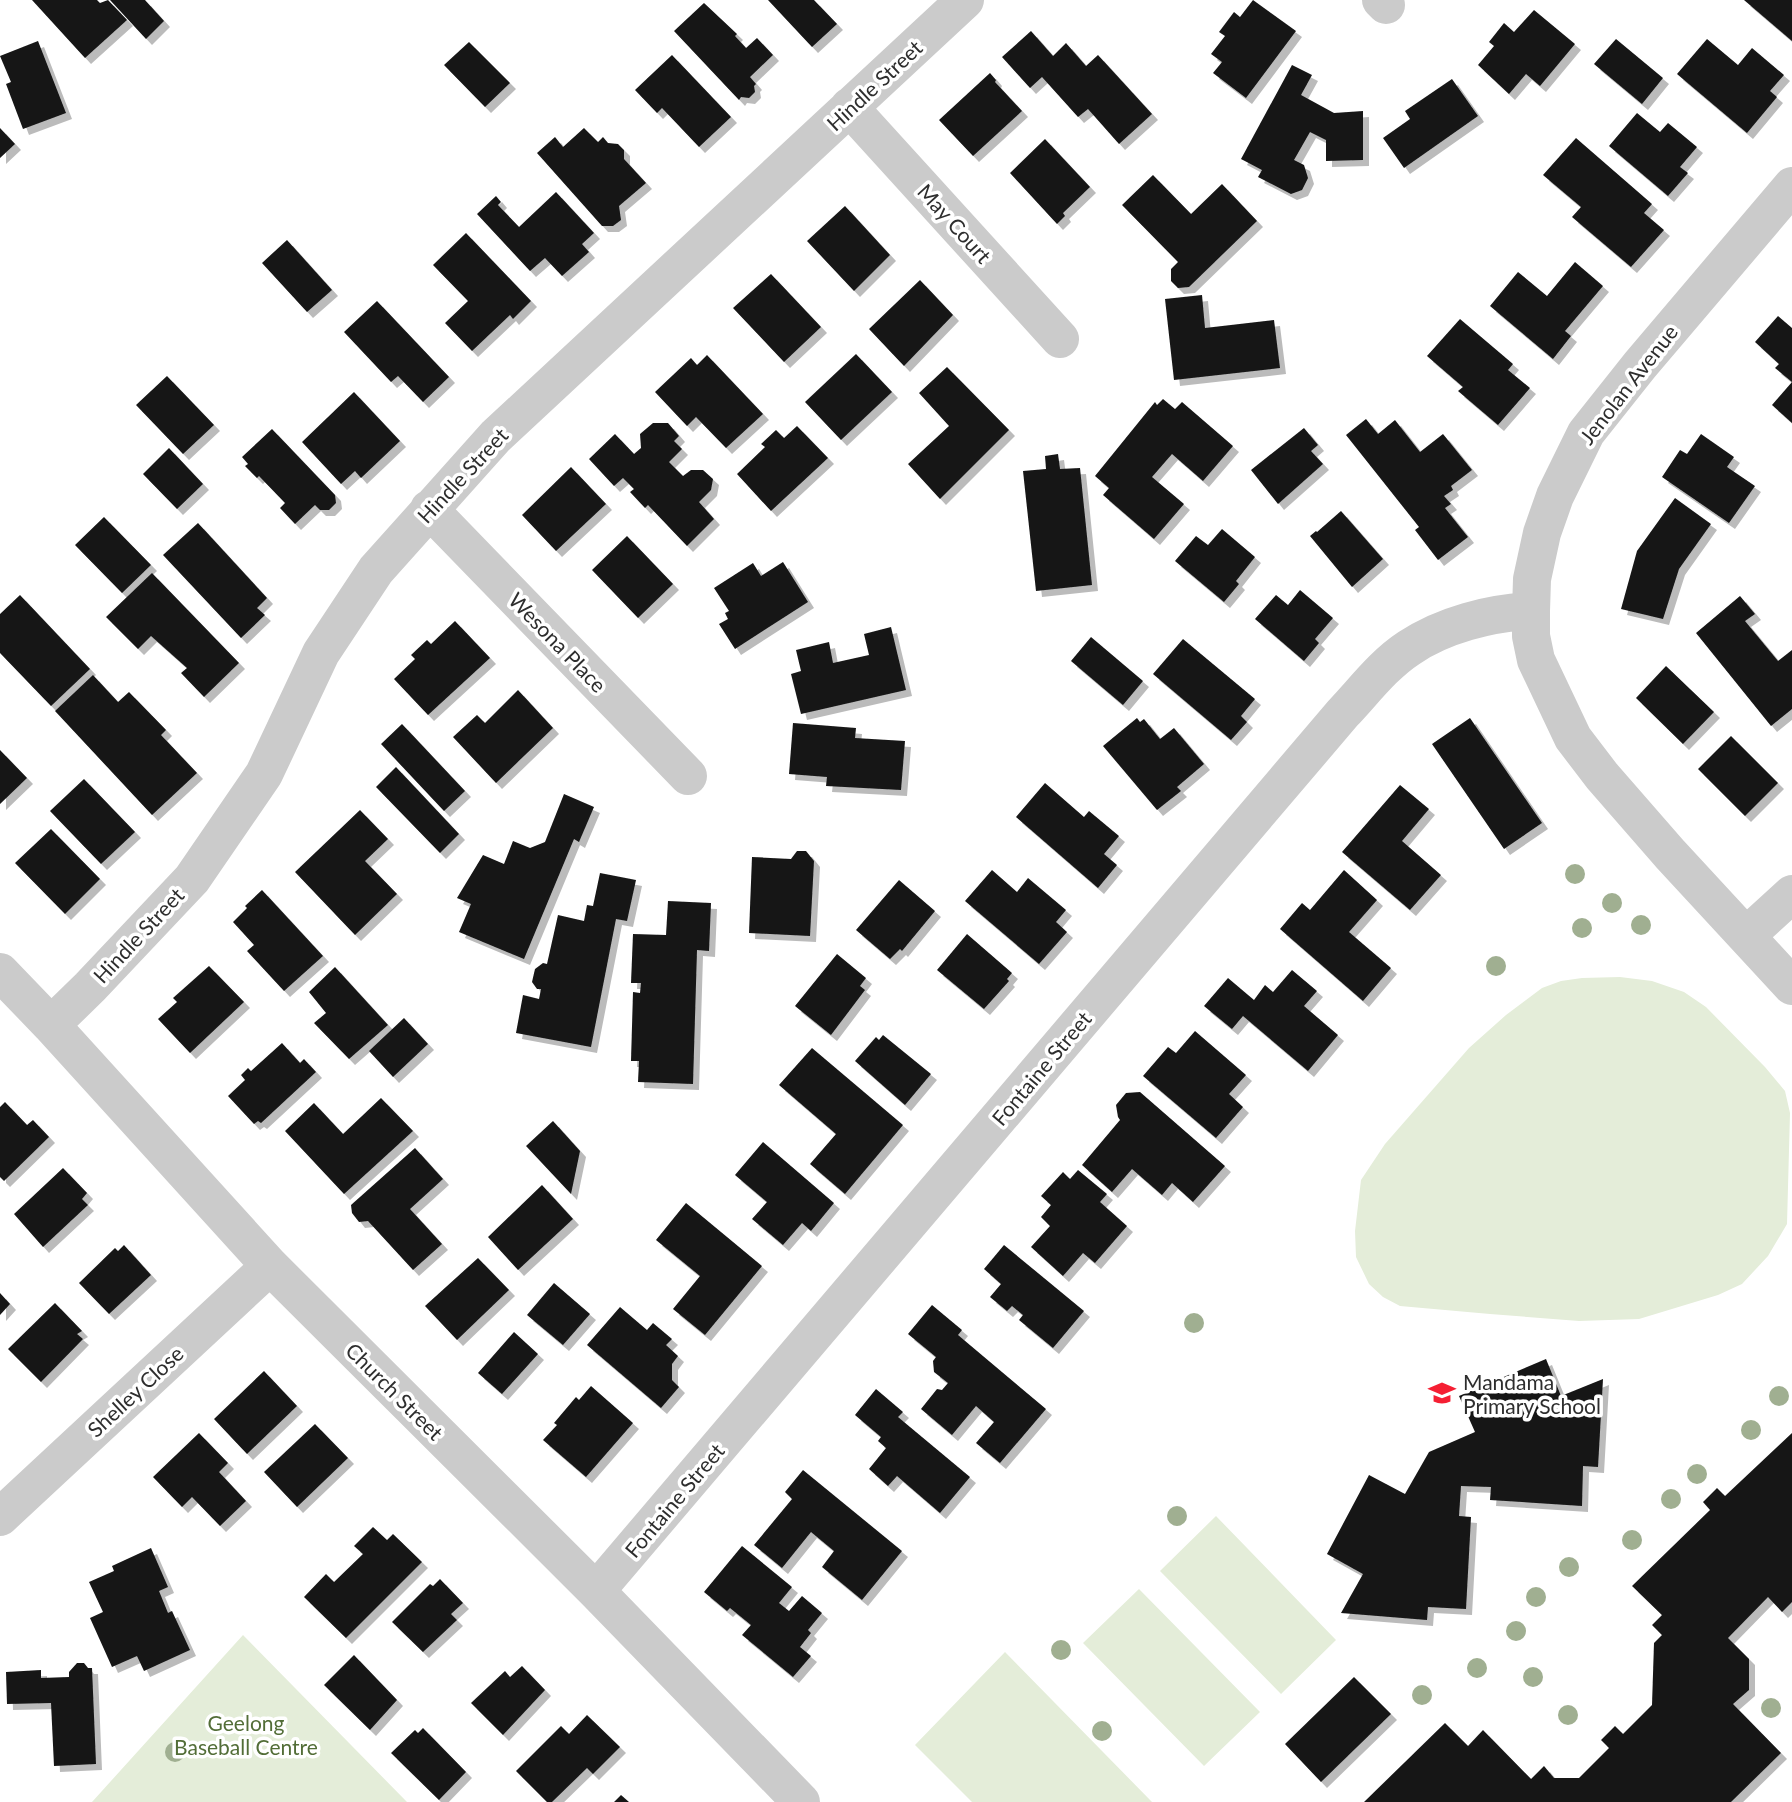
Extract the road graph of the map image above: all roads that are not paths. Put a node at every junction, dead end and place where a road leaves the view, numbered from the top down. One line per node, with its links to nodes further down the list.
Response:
1 (965, 0): 2 (street, Hindle Street)
2 (849, 107): 4 (street, May Court); 5 (street, Hindle Street)
3 (1792, 186): 6 (street, Jenolan Avenue)
4 (1060, 339)
5 (429, 509): 7 (street, Wesona Place); 12 (street, Hindle Street)
6 (1531, 611): 9 (street, Jenolan Avenue); 15 (street, Fontaine Street)
7 (688, 776)
8 (1792, 894): 9 (street)
9 (1746, 936): 11 (street, Jenolan Avenue)
10 (0, 972): 12 (street, Church Street)
11 (1792, 986)
12 (51, 1025): 13 (street, Church Street)
13 (270, 1266): 14 (street, Shelley Close); 15 (street, Church Street)
14 (0, 1517)
15 (596, 1591): 16 (street, Church Street)
16 (801, 1802)

